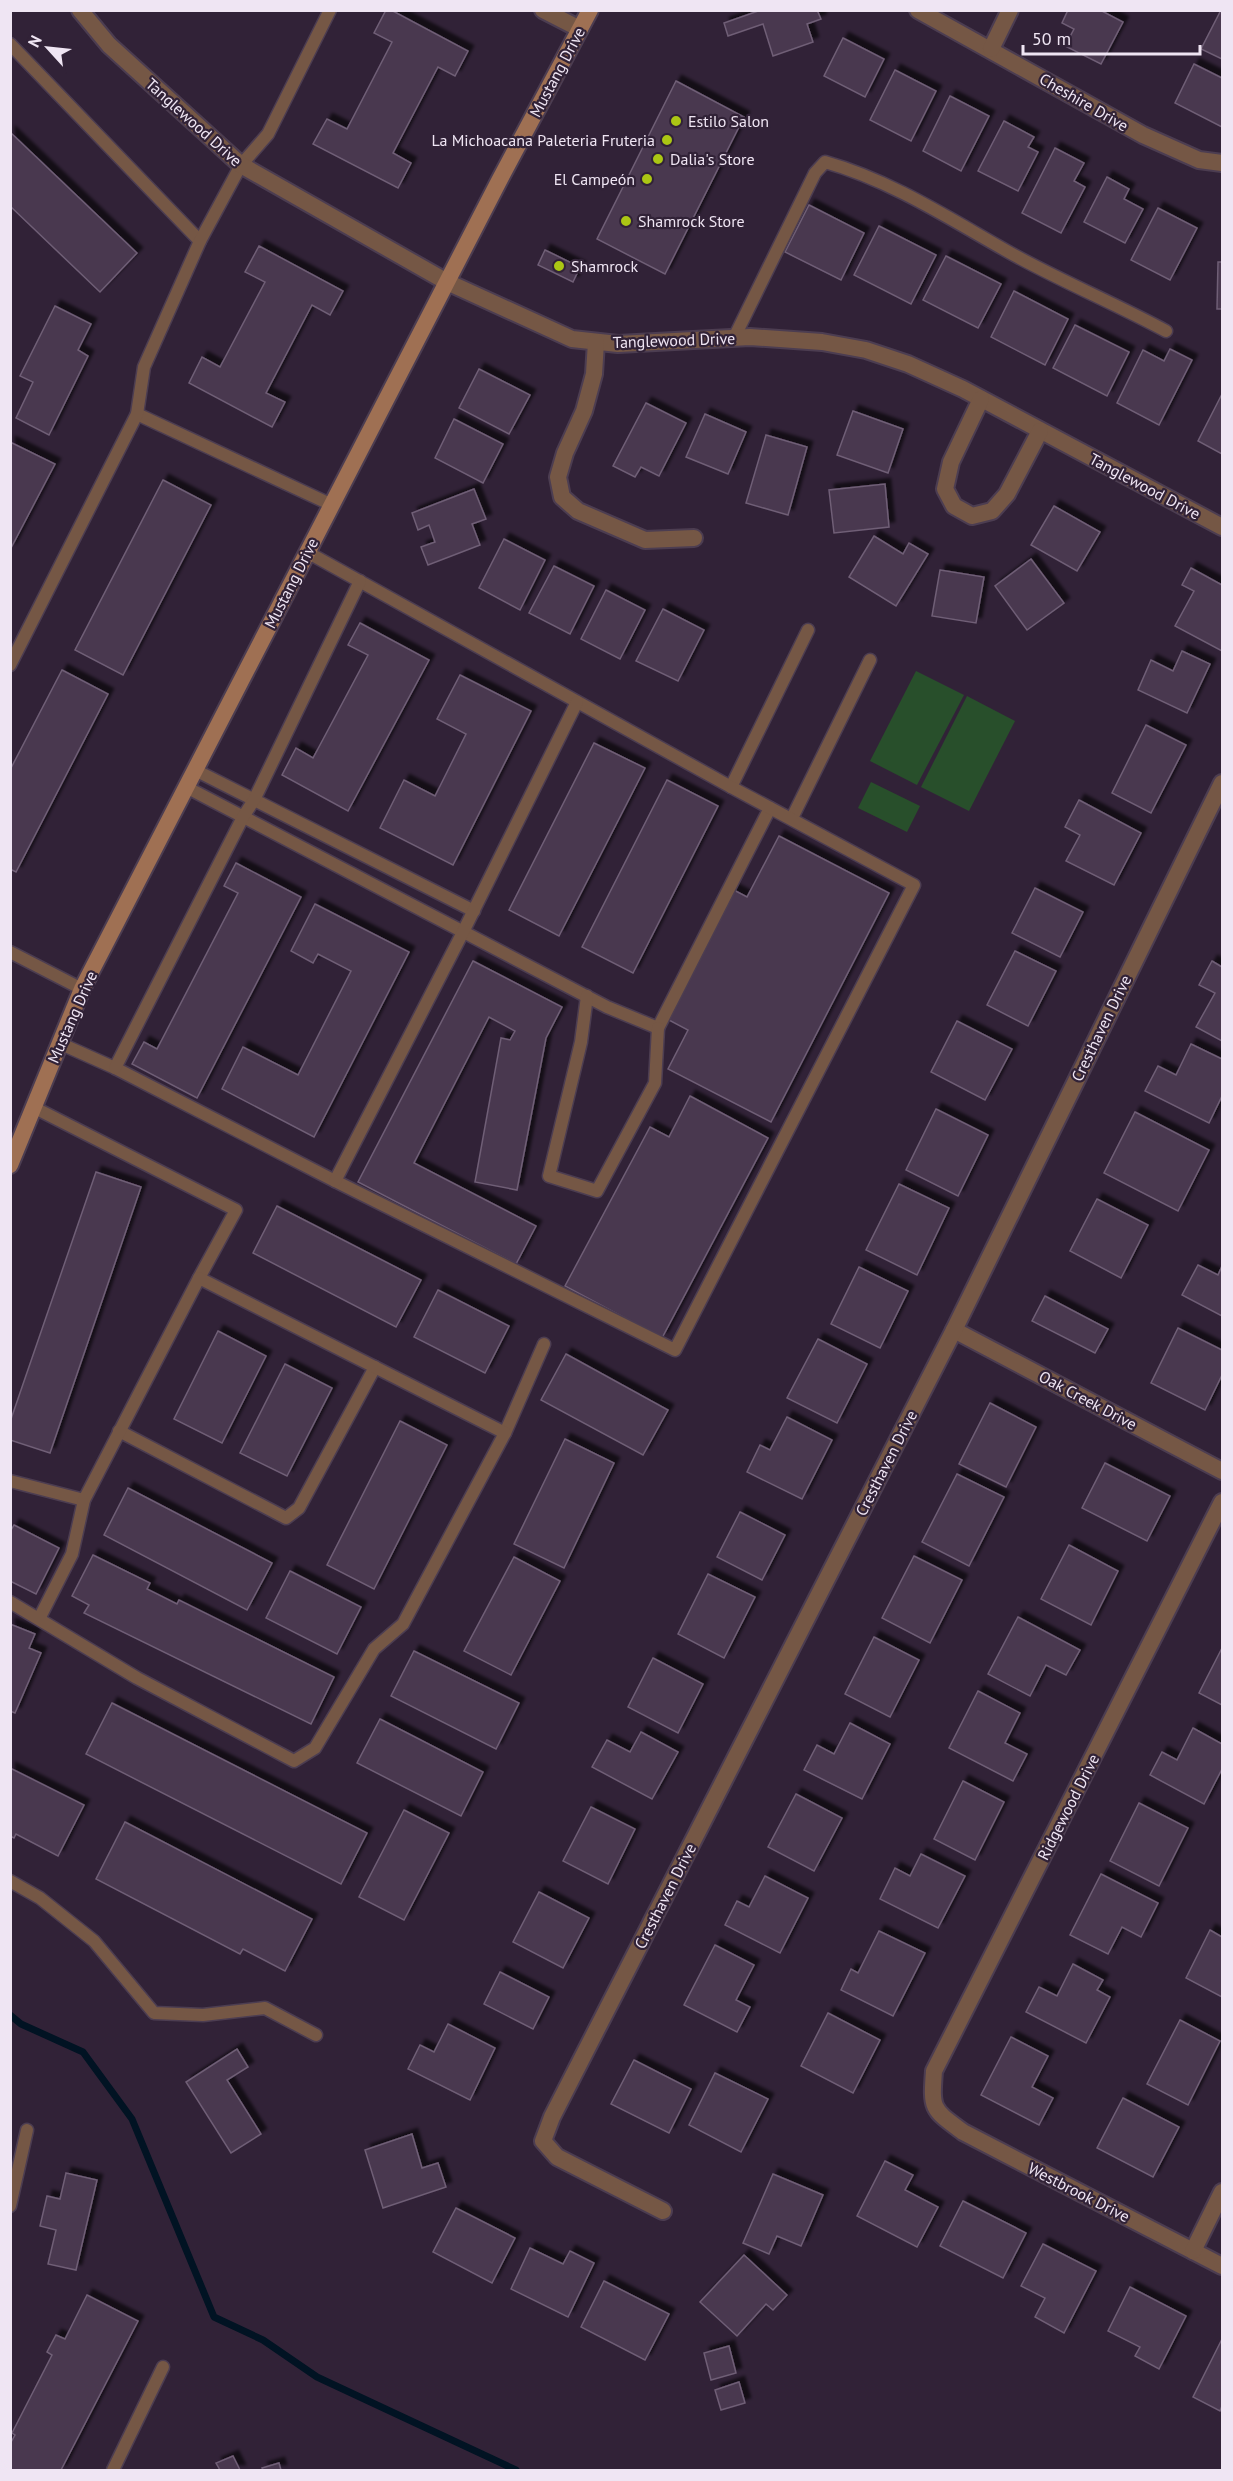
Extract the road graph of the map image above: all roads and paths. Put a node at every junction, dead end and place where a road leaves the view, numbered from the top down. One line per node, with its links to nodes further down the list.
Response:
1 (80, 10): 11 (street, Tanglewood Drive)
2 (330, 10): 11 (lane)
3 (543, 10): 7 (street)
4 (590, 10): 7 (main road, Mustang Drive)
5 (918, 10): 9 (street, Cheshire Drive)
6 (1010, 10): 9 (street)
7 (580, 29): 13 (main road, Mustang Drive)
8 (10, 44): 12 (lane)
9 (991, 49): 10 (street, Cheshire Drive)
10 (1222, 163)
11 (241, 165): 12 (lane); 13 (street, Tanglewood Drive)
12 (200, 241): 18 (lane)
13 (447, 282): 16 (street, Tanglewood Drive); 20 (main road, Mustang Drive)
14 (1166, 331): 15 (lane)
15 (734, 338): 16 (street, Tanglewood Drive); 17 (street, Tanglewood Drive)
16 (596, 342): 22 (street)
17 (981, 399): 19 (street, Tanglewood Drive); 19 (street)
18 (137, 414): 20 (lane); 27 (lane)
19 (1040, 430): 21 (street, Tanglewood Drive)
20 (332, 505): 23 (main road, Mustang Drive)
21 (1222, 527)
22 (694, 538)
23 (307, 552): 24 (lane); 29 (main road, Mustang Drive)
24 (360, 581): 28 (lane); 33 (lane)
25 (808, 630): 32 (lane)
26 (870, 660): 36 (lane)
27 (10, 665)
28 (577, 702): 32 (lane); 37 (lane)
29 (195, 770): 31 (main road, Mustang Drive); 33 (lane)
30 (1222, 783): 49 (street, Cresthaven Drive)
31 (186, 787): 35 (lane); 40 (main road, Mustang Drive)
32 (731, 787): 34 (lane)
33 (254, 800): 35 (lane); 37 (lane)
34 (770, 808): 36 (lane); 42 (lane)
35 (243, 817): 38 (lane); 44 (lane)
36 (792, 818): 47 (lane)
37 (474, 911): 38 (lane)
38 (463, 932): 41 (lane); 47 (lane)
39 (10, 952): 40 (lane)
40 (82, 989): 43 (main road, Mustang Drive)
41 (587, 996): 42 (lane); 42 (lane)
42 (658, 1028)
43 (59, 1043): 44 (lane); 45 (main road, Mustang Drive)
44 (115, 1068): 47 (lane)
45 (33, 1107): 46 (main road, Mustang Drive); 48 (lane)
46 (10, 1165)
47 (335, 1181)
48 (199, 1278): 51 (lane); 52 (lane)
49 (954, 1329): 54 (street, Oak Creek Drive); 66 (street, Cresthaven Drive)
50 (544, 1344): 53 (lane)
51 (375, 1367): 52 (lane); 53 (lane)
52 (119, 1431): 56 (lane)
53 (506, 1433): 59 (lane)
54 (1222, 1472)
55 (10, 1481): 56 (lane)
56 (84, 1500): 59 (lane)
57 (1222, 1502): 62 (street, Ridgewood Drive)
58 (10, 1602): 59 (lane)
59 (39, 1619)
60 (10, 1881): 61 (lane)
61 (316, 2035)
62 (938, 2114): 67 (street, Westbrook Drive)
63 (27, 2130): 65 (lane)
64 (1222, 2192): 67 (street)
65 (10, 2206)
66 (663, 2211)
67 (1193, 2251): 68 (street, Westbrook Drive)
68 (1222, 2266)
69 (163, 2367): 70 (lane)
70 (112, 2470)

